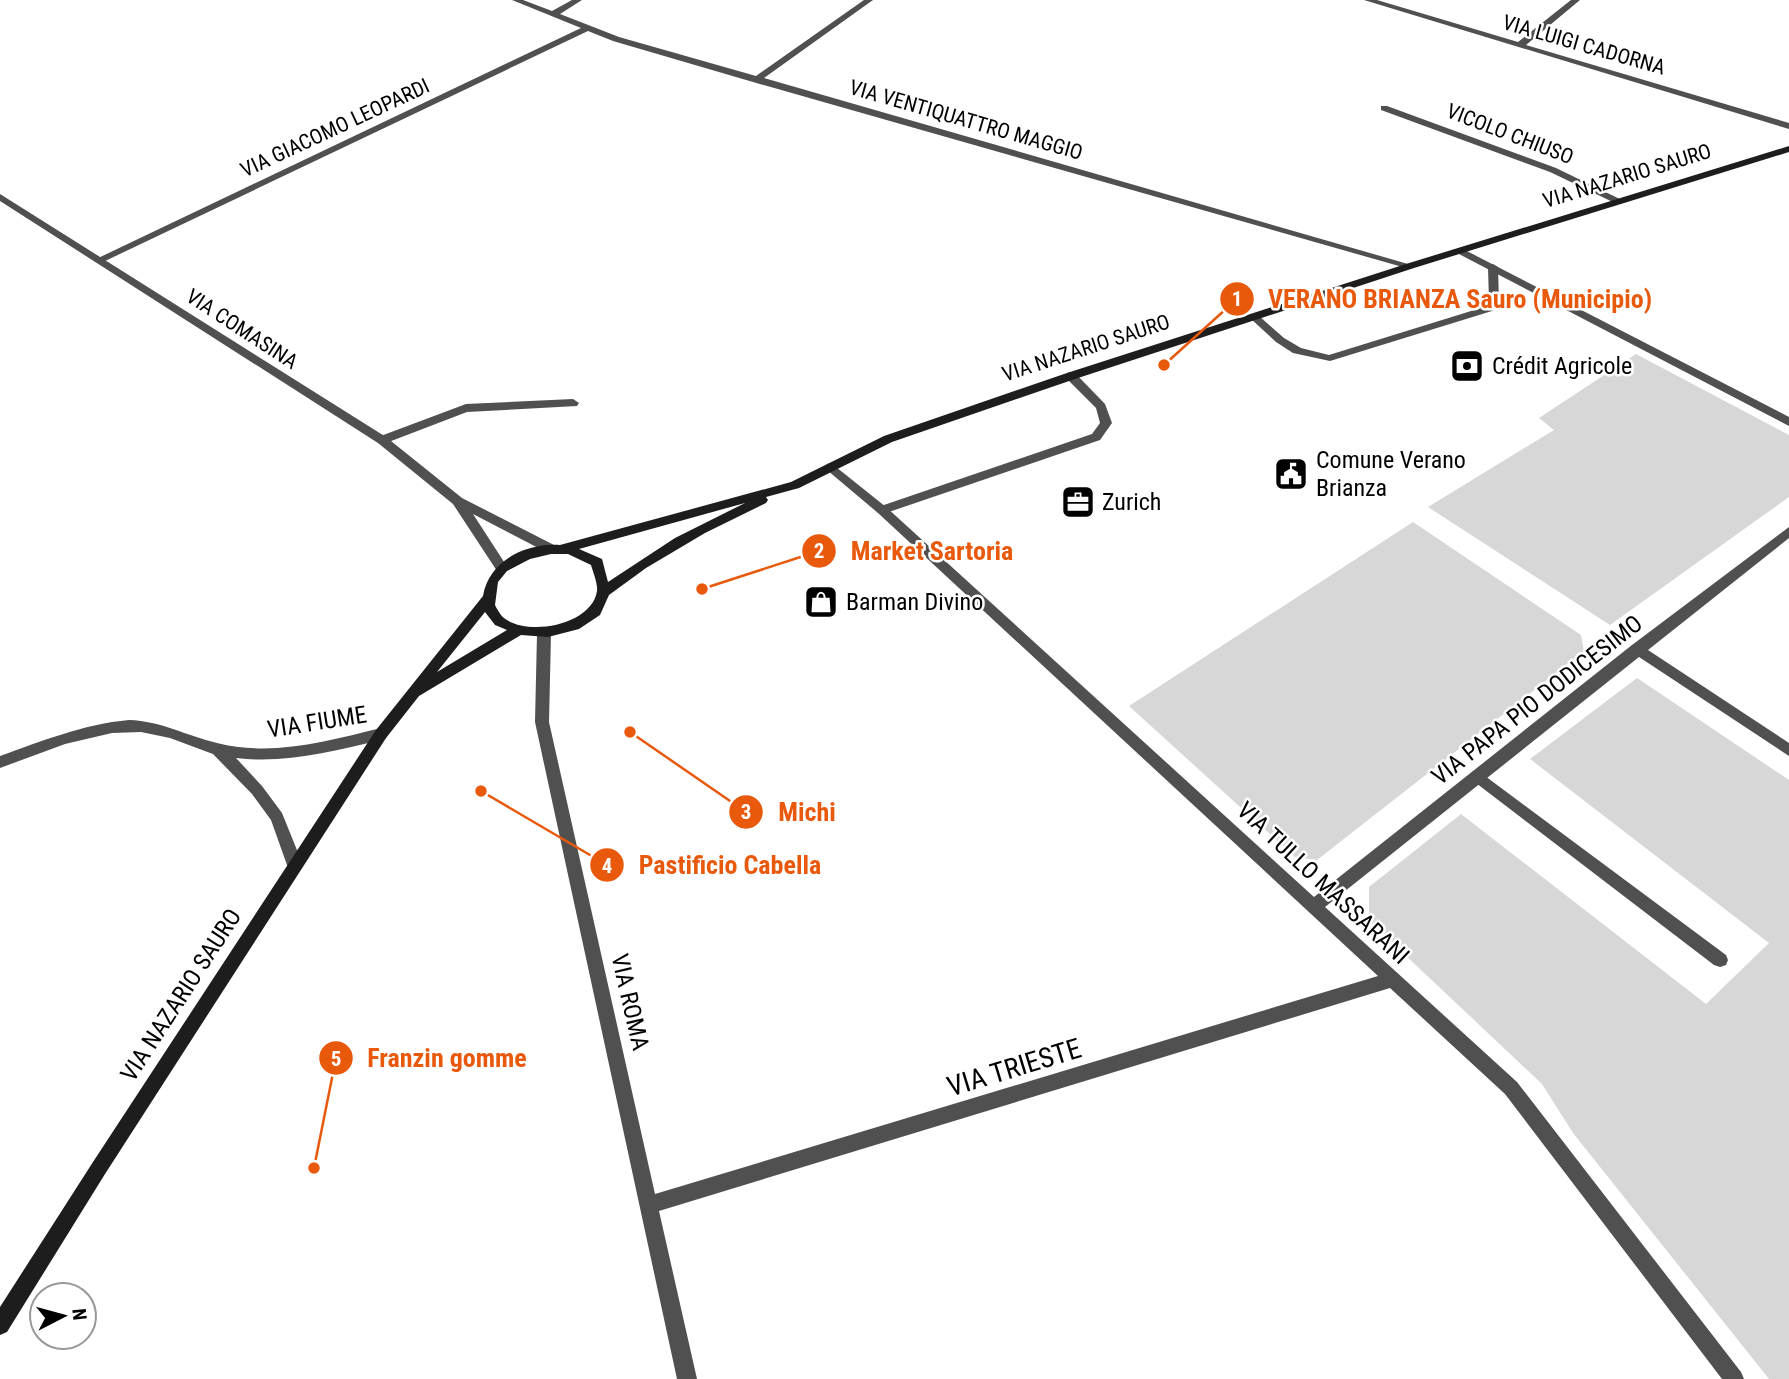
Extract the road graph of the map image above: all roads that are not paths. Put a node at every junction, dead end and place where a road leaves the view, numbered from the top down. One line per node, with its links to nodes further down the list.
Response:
1 (516, 0): 6 (street, VIA VENTIQUATTRO MAGGIO)
2 (578, 0): 6 (street)
3 (869, 0): 9 (street)
4 (1368, 0): 8 (street, VIA LUIGI CADORNA)
5 (1576, 0): 8 (street)
6 (552, 15): 7 (street, VIA VENTIQUATTRO MAGGIO)
7 (586, 29): 9 (street, VIA VENTIQUATTRO MAGGIO); 16 (street, VIA GIACOMO LEOPARDI)
8 (1520, 45): 11 (street, VIA LUIGI CADORNA)
9 (756, 79): 17 (street, VIA VENTIQUATTRO MAGGIO)
10 (1384, 108): 14 (street, VICOLO CHIUSO)
11 (1789, 126)
12 (1789, 149): 14 (main road, VIA NAZARIO SAURO)
13 (0, 197): 16 (street, VIA COMASINA)
14 (1620, 202): 15 (main road, VIA NAZARIO SAURO)
15 (1461, 251): 17 (main road, VIA NAZARIO SAURO); 18 (street)
16 (99, 260): 23 (street, VIA COMASINA)
17 (1410, 266): 19 (main road, VIA NAZARIO SAURO)
18 (1493, 267): 19 (street); 22 (street)
19 (1255, 318): 20 (main road, VIA NAZARIO SAURO)
20 (1071, 376): 24 (main road, VIA NAZARIO SAURO); 27 (street)
21 (573, 403): 23 (street)
22 (1789, 422)
23 (382, 440): 26 (street, VIA COMASINA)
24 (831, 467): 25 (main road, VIA NAZARIO SAURO); 27 (street, VIA TULLO MASSARANI)
25 (795, 485): 29 (main road, VIA NAZARIO SAURO); 31 (main road)
26 (458, 501): 29 (street, VIA COMASINA); 30 (street, VIA COMASINA)
27 (882, 510): 43 (street, VIA TULLO MASSARANI)
28 (1789, 531): 35 (street, VIA PAPA PIO DODICESIMO)
29 (556, 549): 30 (main road); 31 (main road)
30 (502, 568): 32 (main road)
31 (604, 592): 34 (main road)
32 (487, 600): 33 (main road); 36 (main road, VIA NAZARIO SAURO)
33 (517, 631): 34 (main road); 36 (main road, VIA NAZARIO SAURO)
34 (544, 634): 46 (street, VIA ROMA)
35 (1637, 649): 39 (street); 41 (street, VIA PAPA PIO DODICESIMO)
36 (411, 696): 37 (main road, VIA NAZARIO SAURO)
37 (381, 734): 38 (street, VIA FIUME); 42 (main road, VIA NAZARIO SAURO)
38 (218, 749): 40 (street, VIA FIUME); 42 (street, VIA FIUME)
39 (1789, 750)
40 (0, 762)
41 (1477, 776): 43 (street, VIA PAPA PIO DODICESIMO); 44 (street)
42 (295, 865): 47 (main road, VIA NAZARIO SAURO)
43 (1315, 906): 45 (street, VIA TULLO MASSARANI)
44 (1720, 960)
45 (1394, 979): 46 (street, VIA TRIESTE); 49 (street, VIA TULLO MASSARANI)
46 (650, 1205): 48 (street, VIA ROMA)
47 (0, 1325)
48 (687, 1379)
49 (1734, 1379)

